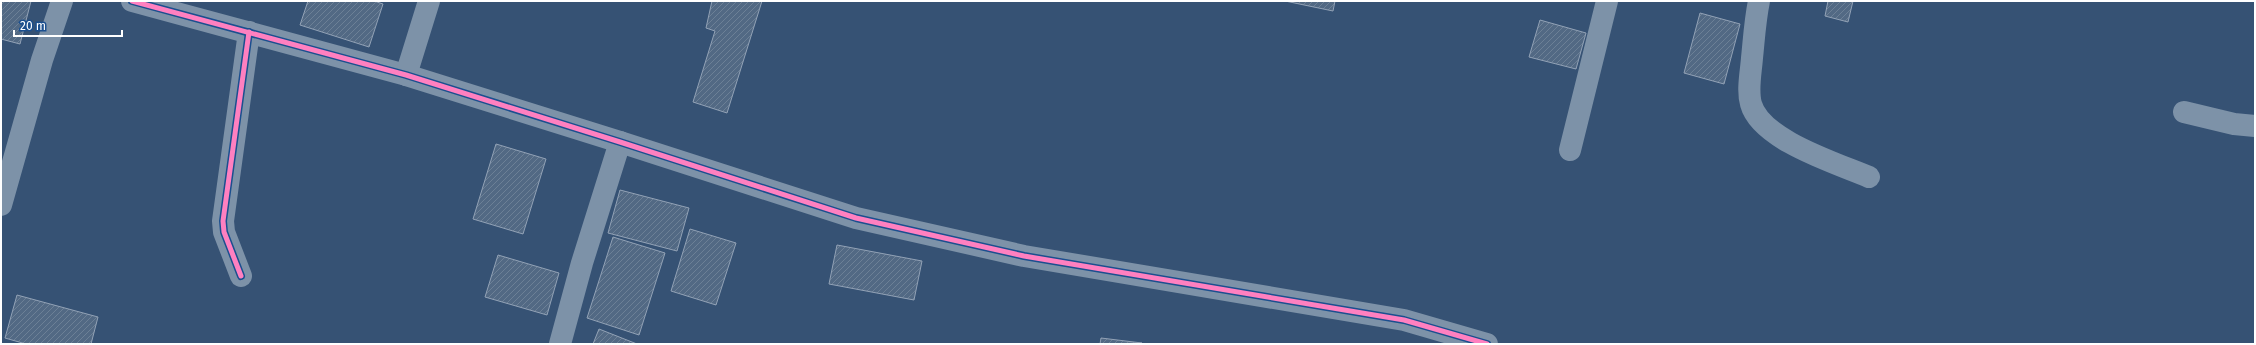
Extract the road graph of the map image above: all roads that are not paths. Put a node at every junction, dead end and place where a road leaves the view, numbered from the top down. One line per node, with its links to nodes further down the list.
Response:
1 (62, 1): 13 (street)
2 (132, 1): 6 (street)
3 (429, 1): 7 (street)
4 (1607, 1): 11 (street)
5 (1759, 1): 12 (street)
6 (249, 32): 7 (street); 14 (street)
7 (406, 75): 10 (street)
8 (2184, 112): 9 (street)
9 (2255, 126)
10 (620, 142): 15 (street); 16 (street)
11 (1570, 150)
12 (1869, 177)
13 (1, 205)
14 (241, 276)
15 (560, 344)
16 (1487, 344)

